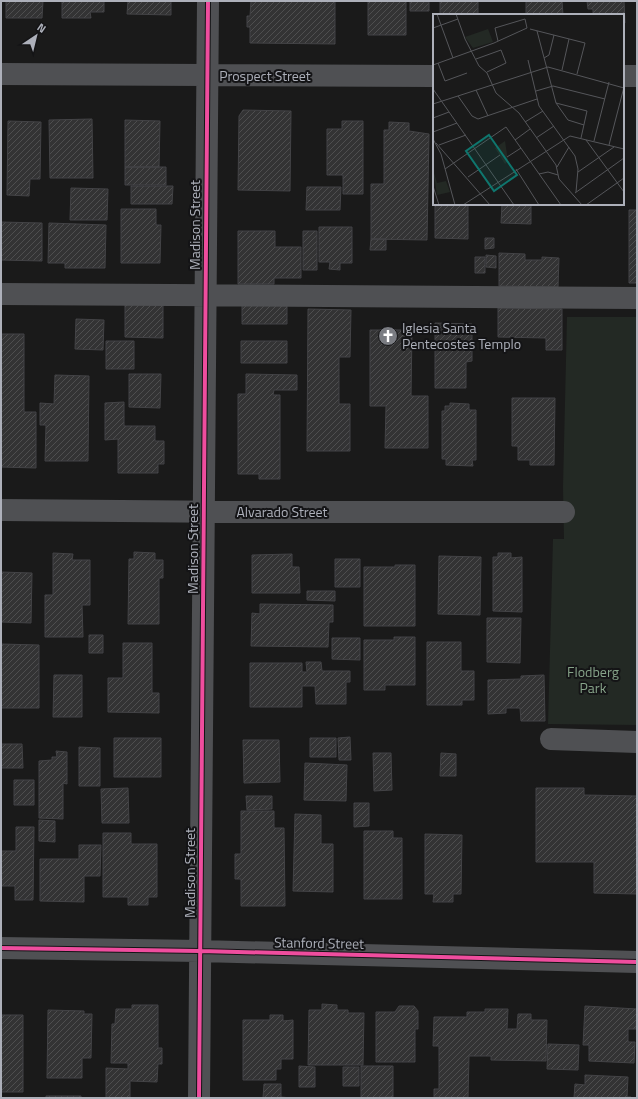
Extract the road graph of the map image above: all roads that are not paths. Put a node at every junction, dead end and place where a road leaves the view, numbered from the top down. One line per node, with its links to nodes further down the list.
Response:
1 (208, 1): 3 (street, Madison Street)
2 (1, 74): 3 (street, Prospect Street)
3 (207, 75): 4 (street, Prospect Street); 8 (street, Madison Street)
4 (433, 76)
5 (624, 76): 6 (street)
6 (637, 76)
7 (1, 294): 8 (street)
8 (206, 295): 9 (street); 11 (street, Madison Street)
9 (637, 298)
10 (1, 510): 11 (street, Alvarado Street)
11 (204, 512): 12 (street, Alvarado Street); 16 (street, Madison Street)
12 (564, 512)
13 (551, 739): 14 (street)
14 (637, 742)
15 (1, 948): 16 (street, Stanford Street)
16 (200, 951): 17 (street, Stanford Street); 18 (street, Madison Street)
17 (637, 962)
18 (199, 1098)

